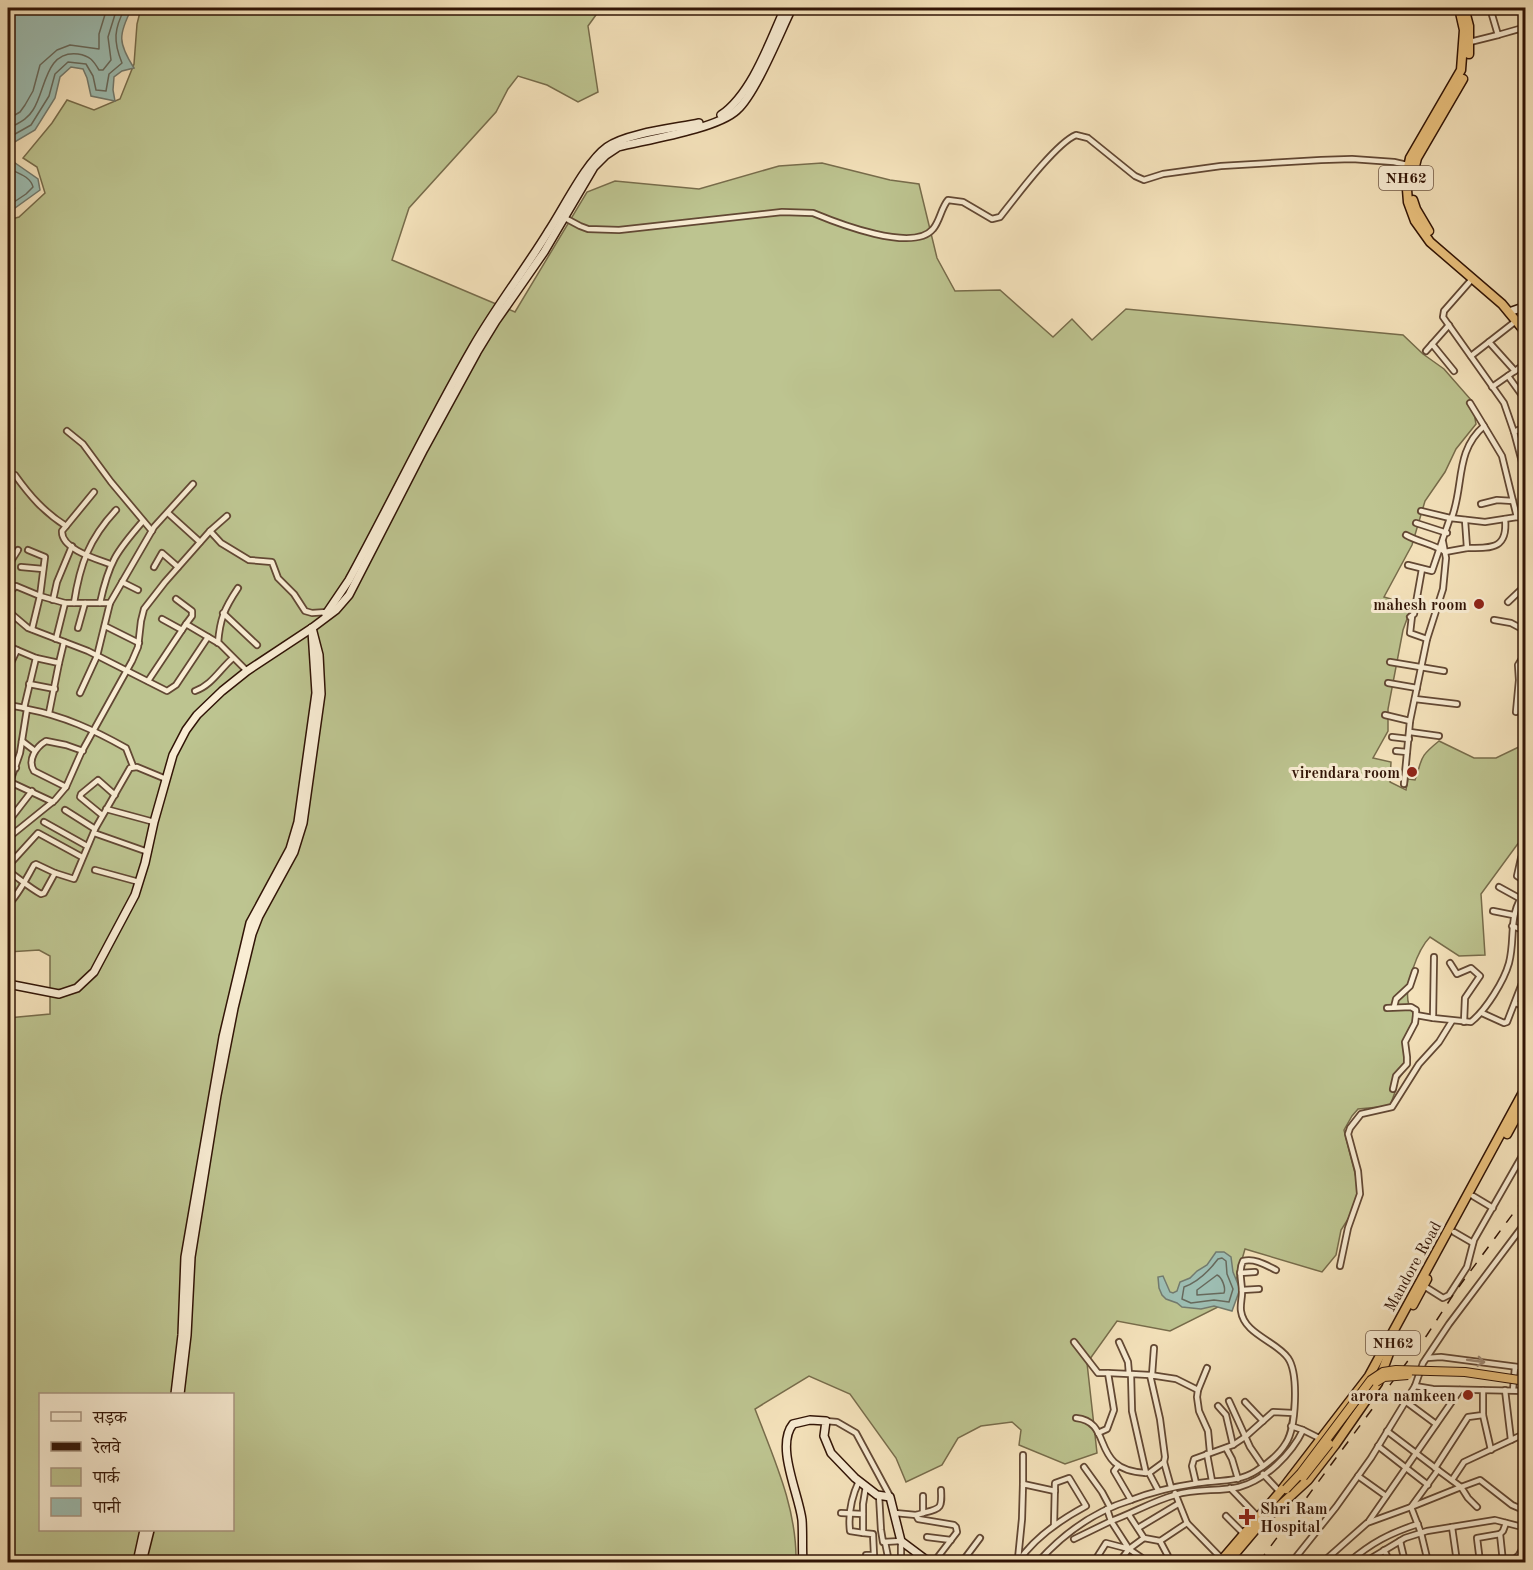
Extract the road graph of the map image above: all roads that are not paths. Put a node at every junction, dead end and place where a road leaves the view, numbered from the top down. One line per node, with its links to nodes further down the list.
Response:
1 (785, 8): 9 (main road)
2 (792, 8): 9 (main road)
3 (1459, 8): 10 (highway, NH62)
4 (1465, 8): 8 (highway, NH62)
5 (1490, 8): 7 (street)
6 (1526, 27): 7 (street)
7 (1498, 35): 8 (street)
8 (1470, 42): 14 (highway, NH62)
9 (735, 108): 11 (main road); 89 (main road)
10 (1407, 165): 11 (street); 12 (highway, NH62)
11 (565, 218): 89 (main road)
12 (1473, 278): 14 (highway, NH62); 16 (street)
13 (1526, 306): 14 (main road)
14 (1512, 310): 15 (highway, NH62)
15 (1521, 320): 17 (highway, NH62); 18 (street)
16 (1449, 324): 19 (street); 21 (street)
17 (1526, 333)
18 (1489, 342): 21 (street); 23 (street)
19 (1432, 345): 20 (street); 22 (street)
20 (1426, 351)
21 (1471, 356): 26 (street)
22 (1454, 371)
23 (1515, 371): 24 (street); 25 (street)
24 (1526, 371)
25 (1508, 376): 26 (street); 27 (street)
26 (1492, 387): 32 (street)
27 (1526, 401)
28 (1470, 403): 29 (street)
29 (1484, 426): 38 (street); 44 (street)
30 (1526, 426): 32 (street)
31 (67, 431): 49 (street)
32 (1514, 432): 33 (street)
33 (1524, 467): 35 (street)
34 (8, 475): 51 (street)
35 (1526, 477)
36 (193, 484): 42 (street)
37 (94, 492): 51 (street)
38 (1513, 501): 39 (street); 45 (street)
39 (1481, 504)
40 (116, 510): 64 (street)
41 (1421, 511): 44 (street)
42 (168, 513): 52 (street); 56 (street)
43 (227, 516): 53 (street)
44 (1451, 517): 48 (street); 54 (street)
45 (1517, 517): 46 (street); 47 (street)
46 (1505, 519): 48 (street); 60 (street)
47 (1525, 519)
48 (1465, 520): 60 (street)
49 (143, 521): 52 (street); 65 (street)
50 (1416, 524): 54 (street)
51 (66, 526): 58 (street)
52 (152, 531): 73 (street)
53 (210, 531): 56 (street); 89 (street)
54 (1447, 532): 57 (street)
55 (1406, 535): 59 (street)
56 (200, 542): 70 (street)
57 (1443, 542): 59 (street); 63 (street)
58 (72, 546): 64 (street); 79 (street)
59 (1440, 548): 63 (street); 72 (street)
60 (1467, 548): 63 (street)
61 (18, 550): 67 (street)
62 (28, 550): 71 (street)
63 (1445, 552): 102 (street)
64 (86, 555): 65 (street); 83 (street)
65 (110, 564): 85 (street)
66 (1408, 565): 72 (street)
67 (8, 566)
68 (21, 567): 71 (street)
69 (154, 567): 70 (street)
70 (178, 567): 104 (street)
71 (43, 568): 78 (street)
72 (1422, 570): 102 (street)
73 (122, 582): 76 (street); 86 (street)
74 (1526, 585): 81 (street)
75 (237, 588): 88 (street)
76 (138, 590)
77 (8, 594): 78 (street)
78 (40, 596): 79 (street); 97 (street)
79 (53, 600): 82 (street)
80 (176, 600): 93 (street)
81 (1508, 602)
82 (64, 603): 83 (street); 101 (street)
83 (74, 603): 84 (street)
84 (85, 603): 85 (street); 95 (street)
85 (100, 603): 86 (street)
86 (110, 603): 94 (street)
87 (10, 613): 91 (street); 97 (street)
88 (223, 613): 105 (street); 106 (street)
89 (325, 615): 96 (main road)
90 (162, 619): 98 (street)
91 (8, 620)
92 (1494, 620): 99 (street)
93 (186, 624): 98 (street); 100 (street)
94 (105, 626): 104 (street); 110 (street)
95 (78, 628)
96 (312, 628): 117 (main road); 233 (main road); 234 (main road)
97 (32, 629): 101 (street)
98 (182, 630): 120 (street)
99 (1526, 631)
100 (208, 637): 105 (street); 120 (street)
101 (56, 639): 103 (street)
102 (1427, 639): 116 (street)
103 (64, 642): 110 (street); 114 (street)
104 (139, 643): 118 (street)
105 (218, 643): 112 (street)
106 (257, 645)
107 (8, 646): 108 (street)
108 (17, 650): 111 (street); 115 (street)
109 (1526, 652): 131 (street)
110 (97, 656): 118 (street); 126 (street)
111 (36, 658): 114 (street); 122 (street)
112 (233, 658): 117 (street); 125 (street)
113 (1390, 662): 116 (street)
114 (59, 663): 124 (street)
115 (8, 669)
116 (1422, 669): 119 (street); 123 (street)
117 (247, 670): 148 (main road)
118 (128, 671): 120 (street); 135 (street)
119 (1444, 671)
120 (148, 681)
121 (1388, 683): 123 (street)
122 (29, 684): 124 (street); 130 (street)
123 (1418, 688): 127 (street)
124 (55, 689): 132 (street)
125 (195, 691)
126 (80, 693)
127 (1415, 699): 128 (street); 134 (street)
128 (1457, 704)
129 (8, 705): 130 (street)
130 (26, 708): 132 (street); 140 (street)
131 (1516, 712)
132 (49, 713): 135 (street)
133 (1384, 715): 134 (street)
134 (1410, 721): 136 (street)
135 (94, 730): 143 (street); 146 (street)
136 (1410, 732): 137 (street); 139 (street)
137 (1439, 736)
138 (1392, 737): 139 (street)
139 (1409, 739): 144 (street)
140 (22, 741): 141 (street); 147 (street)
141 (35, 750): 143 (street); 151 (street)
142 (1396, 750): 144 (street)
143 (82, 751): 151 (street)
144 (1407, 752): 150 (street)
145 (8, 765): 147 (street)
146 (133, 766): 148 (street); 153 (street)
147 (16, 768): 149 (street)
148 (166, 779): 160 (main road)
149 (8, 783): 152 (street)
150 (1404, 784)
151 (66, 787): 154 (street)
152 (32, 791): 154 (street); 158 (street)
153 (115, 795): 155 (street); 157 (street)
154 (53, 802): 162 (street)
155 (106, 809): 157 (street); 160 (street)
156 (65, 810): 161 (street)
157 (102, 815): 161 (street)
158 (8, 822)
159 (44, 822): 163 (street)
160 (154, 822): 164 (main road)
161 (94, 831): 163 (street); 164 (street)
162 (8, 838)
163 (87, 846): 165 (street)
164 (148, 852): 171 (main road)
165 (82, 856): 167 (street); 169 (street)
166 (1521, 858): 172 (street)
167 (8, 866)
168 (95, 870): 171 (street)
169 (55, 873): 173 (street); 173 (street)
170 (9, 874): 173 (street)
171 (139, 882): 186 (main road)
172 (1526, 882)
173 (24, 883): 177 (street)
174 (1499, 887): 176 (street)
175 (1526, 890): 176 (street)
176 (1520, 898): 179 (street)
177 (8, 905)
178 (1493, 911): 179 (street)
179 (1513, 915): 180 (street)
180 (1512, 926): 181 (street); 191 (street)
181 (1526, 931)
182 (1434, 957): 193 (street)
183 (1450, 963): 195 (street)
184 (1414, 971): 188 (street)
185 (1526, 973): 187 (street)
186 (8, 984)
187 (1515, 1003): 189 (street); 191 (street)
188 (1394, 1007): 190 (street); 192 (street)
189 (1526, 1007)
190 (1387, 1008)
191 (1482, 1013): 195 (street)
192 (1416, 1014): 193 (street); 197 (street)
193 (1433, 1018): 194 (street)
194 (1452, 1021): 195 (street); 208 (street)
195 (1464, 1022)
196 (1526, 1088): 251 (highway, Mandore Road / NH62)
197 (1393, 1089)
198 (1526, 1100): 199 (highway, Mandore Road / NH62)
199 (1516, 1119): 200 (street); 202 (highway, Mandore Road / NH62)
200 (1526, 1124)
201 (1525, 1150): 203 (street)
202 (1473, 1196): 203 (street); 206 (highway, Mandore Road / NH62)
203 (1493, 1208): 207 (street)
204 (1526, 1221): 205 (street)
205 (1524, 1228): 218 (street)
206 (1454, 1232): 207 (street); 212 (highway, Mandore Road / NH62)
207 (1473, 1243): 212 (street)
208 (1341, 1266)
209 (1276, 1270): 211 (street)
210 (1255, 1272): 211 (street)
211 (1240, 1273): 214 (street)
212 (1424, 1286): 338 (highway, Mandore Road / NH62)
213 (1259, 1289): 214 (street)
214 (1242, 1290): 239 (street)
215 (1074, 1342): 222 (street)
216 (1119, 1342): 223 (street)
217 (1154, 1348): 224 (street)
218 (1427, 1358): 219 (street, one-way to 219); 226 (street)
219 (1515, 1367): 221 (street); 231 (street)
220 (1208, 1368): 227 (street)
221 (1526, 1368)
222 (1108, 1373): 223 (street); 248 (street)
223 (1130, 1374): 224 (street); 266 (street)
224 (1151, 1375): 227 (street); 260 (street)
225 (1526, 1383): 283 (main road, bridge)
226 (1415, 1386): 228 (street); 236 (street)
227 (1198, 1390): 257 (street)
228 (1460, 1390): 229 (street); 244 (street)
229 (1483, 1390): 230 (street); 240 (street)
230 (1505, 1390): 231 (street); 252 (street)
231 (1513, 1390): 232 (street)
232 (1526, 1390)
233 (175, 1393)
234 (180, 1393)
235 (1229, 1401): 250 (street)
236 (1405, 1401): 244 (street); 247 (street)
237 (1245, 1402): 243 (street)
238 (1218, 1406): 253 (street)
239 (1293, 1413): 243 (street); 245 (street)
240 (1483, 1415): 256 (street); 265 (street)
241 (1076, 1418): 248 (street)
242 (826, 1421): 270 (main road); 288 (street); 342 (main road)
243 (1263, 1421): 250 (street)
244 (1436, 1424): 258 (street)
245 (1291, 1426): 246 (street); 262 (street)
246 (1303, 1430): 251 (street); 267 (street)
247 (1387, 1431): 254 (street); 258 (street)
248 (1098, 1433): 261 (street)
249 (1526, 1433): 252 (street)
250 (1245, 1437): 253 (street); 262 (street)
251 (1321, 1439): 283 (highway, Mandore Road / NH62)
252 (1510, 1440): 256 (street)
253 (1233, 1445): 255 (street)
254 (1378, 1446): 264 (street); 268 (street)
255 (1226, 1448): 257 (street); 269 (street)
256 (1491, 1450): 271 (street)
257 (1208, 1453): 272 (street); 273 (street)
258 (1416, 1453): 264 (street); 265 (street)
259 (1023, 1455): 274 (street)
260 (1164, 1462): 266 (street); 277 (street)
261 (1118, 1466): 266 (street); 289 (street)
262 (1263, 1466): 269 (street)
263 (1084, 1467): 294 (street)
264 (1406, 1468): 275 (street); 287 (street)
265 (1437, 1469): 271 (street); 275 (street)
266 (1147, 1473): 281 (street)
267 (1263, 1474): 279 (street); 283 (street)
268 (1358, 1476): 287 (street); 353 (street)
269 (1238, 1479): 272 (street)
270 (859, 1480): 276 (main road); 299 (street)
271 (1452, 1480): 278 (street)
272 (1212, 1481): 273 (street)
273 (1196, 1483): 277 (street)
274 (1023, 1484): 282 (street); 337 (street)
275 (1428, 1485): 292 (street)
276 (866, 1486): 284 (main road); 300 (street)
277 (1172, 1487): 281 (street); 285 (street)
278 (1461, 1487): 292 (street); 293 (street); 295 (street)
279 (1230, 1488): 285 (street); 305 (street)
280 (942, 1490): 296 (street)
281 (1158, 1490): 289 (street)
282 (1055, 1491): 291 (street); 311 (street)
283 (1285, 1491): 305 (highway, Mandore Road / NH62)
284 (879, 1495): 288 (main road); 329 (street)
285 (1175, 1495): 290 (street); 302 (street)
286 (923, 1496): 296 (street)
287 (1386, 1496): 309 (street)
288 (890, 1497): 297 (main road)
289 (1131, 1500): 294 (street)
290 (1178, 1504): 308 (street); 313 (street)
291 (1086, 1506): 304 (street); 311 (street)
292 (1411, 1507): 309 (street); 310 (street)
293 (1477, 1507)
294 (1109, 1508): 304 (street); 306 (street)
295 (1526, 1511)
296 (923, 1512): 301 (street)
297 (895, 1513): 301 (street); 326 (main road)
298 (841, 1514): 299 (street)
299 (851, 1514): 300 (street); 317 (street)
300 (863, 1514): 317 (street)
301 (916, 1515): 325 (street)
302 (1128, 1515): 306 (street); 313 (street)
303 (1226, 1516): 319 (street)
304 (1092, 1518): 348 (street)
305 (1258, 1518): 319 (highway, Mandore Road / NH62)
306 (1112, 1521): 324 (street); 332 (street)
307 (1506, 1522): 312 (street); 314 (street); 320 (street)
308 (1187, 1523): 327 (street); 338 (street)
309 (1367, 1524): 354 (street)
310 (1418, 1524): 318 (street); 355 (street)
311 (1054, 1526): 337 (street)
312 (1452, 1527): 318 (street); 360 (street)
313 (1138, 1528): 323 (street)
314 (1526, 1528)
315 (144, 1531): 340 (main road)
316 (150, 1531): 341 (main road)
317 (863, 1533): 331 (street)
318 (1421, 1533): 328 (street); 359 (street)
319 (1244, 1534): 338 (highway, Mandore Road / NH62)
320 (1500, 1534): 361 (street); 362 (street)
321 (927, 1537): 325 (street)
322 (980, 1538): 347 (street)
323 (1144, 1538): 327 (street); 332 (street)
324 (1074, 1539)
325 (951, 1540): 346 (street)
326 (901, 1541): 329 (street); 334 (main road); 344 (street)
327 (1160, 1541): 352 (street)
328 (1400, 1541): 333 (street); 358 (street)
329 (884, 1542): 331 (street); 343 (street)
330 (1526, 1542): 339 (street)
331 (874, 1544): 335 (street)
332 (1129, 1549): 349 (street); 350 (street); 351 (street)
333 (1384, 1550): 356 (street); 357 (street)
334 (916, 1552): 336 (main road); 345 (street)
335 (866, 1555)
336 (929, 1562)
337 (1018, 1562)
338 (1224, 1562)
339 (1512, 1562)
340 (137, 1563)
341 (142, 1563)
342 (803, 1563)
343 (889, 1563)
344 (902, 1563)
345 (915, 1563)
346 (934, 1563)
347 (962, 1563)
348 (1038, 1563)
349 (1094, 1563)
350 (1119, 1563)
351 (1148, 1563)
352 (1164, 1563)
353 (1292, 1563)
354 (1323, 1563)
355 (1349, 1563)
356 (1365, 1563)
357 (1390, 1563)
358 (1405, 1563)
359 (1428, 1563)
360 (1457, 1563)
361 (1480, 1563)
362 (1503, 1563)

